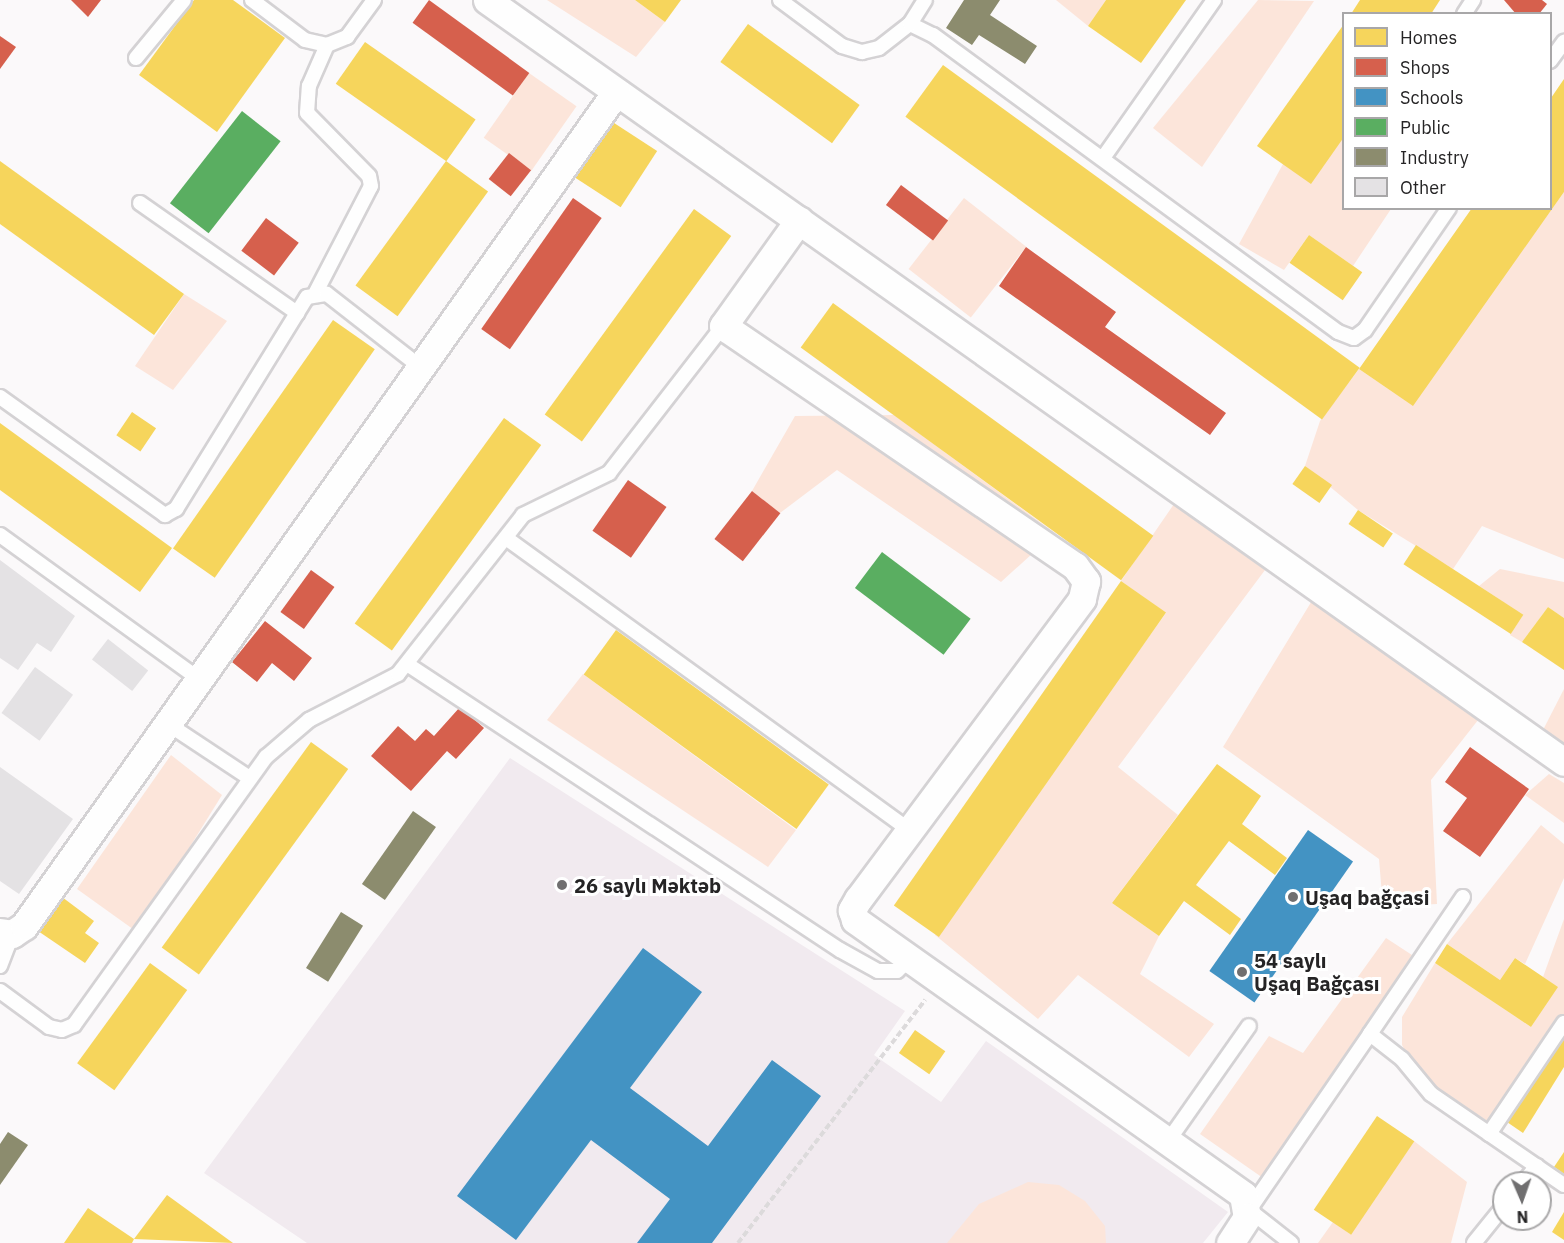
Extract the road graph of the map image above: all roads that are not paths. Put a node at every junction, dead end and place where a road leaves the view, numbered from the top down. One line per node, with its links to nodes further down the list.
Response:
1 (184, 0): 11 (lane)
2 (252, 0): 10 (lane)
3 (374, 0): 10 (lane)
4 (487, 0): 13 (street)
5 (780, 0): 8 (lane)
6 (924, 0): 8 (lane)
7 (1214, 0): 14 (lane)
8 (910, 24): 14 (lane)
9 (1564, 42): 12 (lane)
10 (327, 45): 18 (lane)
11 (136, 58)
12 (1552, 60)
13 (616, 92): 17 (street); 21 (street)
14 (1103, 158): 16 (lane)
15 (140, 203): 19 (lane)
16 (1448, 210)
17 (799, 220): 20 (street); 28 (street)
18 (316, 292): 19 (lane); 21 (lane)
19 (297, 313): 22 (lane)
20 (723, 326): 24 (lane); 30 (street)
21 (418, 365): 26 (street)
22 (0, 397)
23 (0, 535): 26 (lane)
24 (506, 538): 25 (lane); 30 (lane)
25 (407, 664): 29 (lane); 33 (lane)
26 (196, 677): 27 (street)
27 (165, 722): 29 (lane); 32 (street)
28 (1564, 762)
29 (248, 777): 35 (lane)
30 (910, 830): 33 (street)
31 (1463, 897): 38 (lane)
32 (6, 933): 34 (lane)
33 (909, 960): 40 (street)
34 (0, 966)
35 (0, 991)
36 (1564, 1023): 39 (lane)
37 (1249, 1026): 40 (lane)
38 (1370, 1034): 39 (lane); 44 (lane)
39 (1490, 1134): 41 (lane)
40 (1166, 1144): 44 (street)
41 (1537, 1166): 42 (lane); 43 (lane)
42 (1533, 1171)
43 (1564, 1185)
44 (1249, 1210): 46 (street); 47 (lane)
45 (1492, 1221): 48 (lane)
46 (1230, 1243)
47 (1291, 1243)
48 (1474, 1243)

